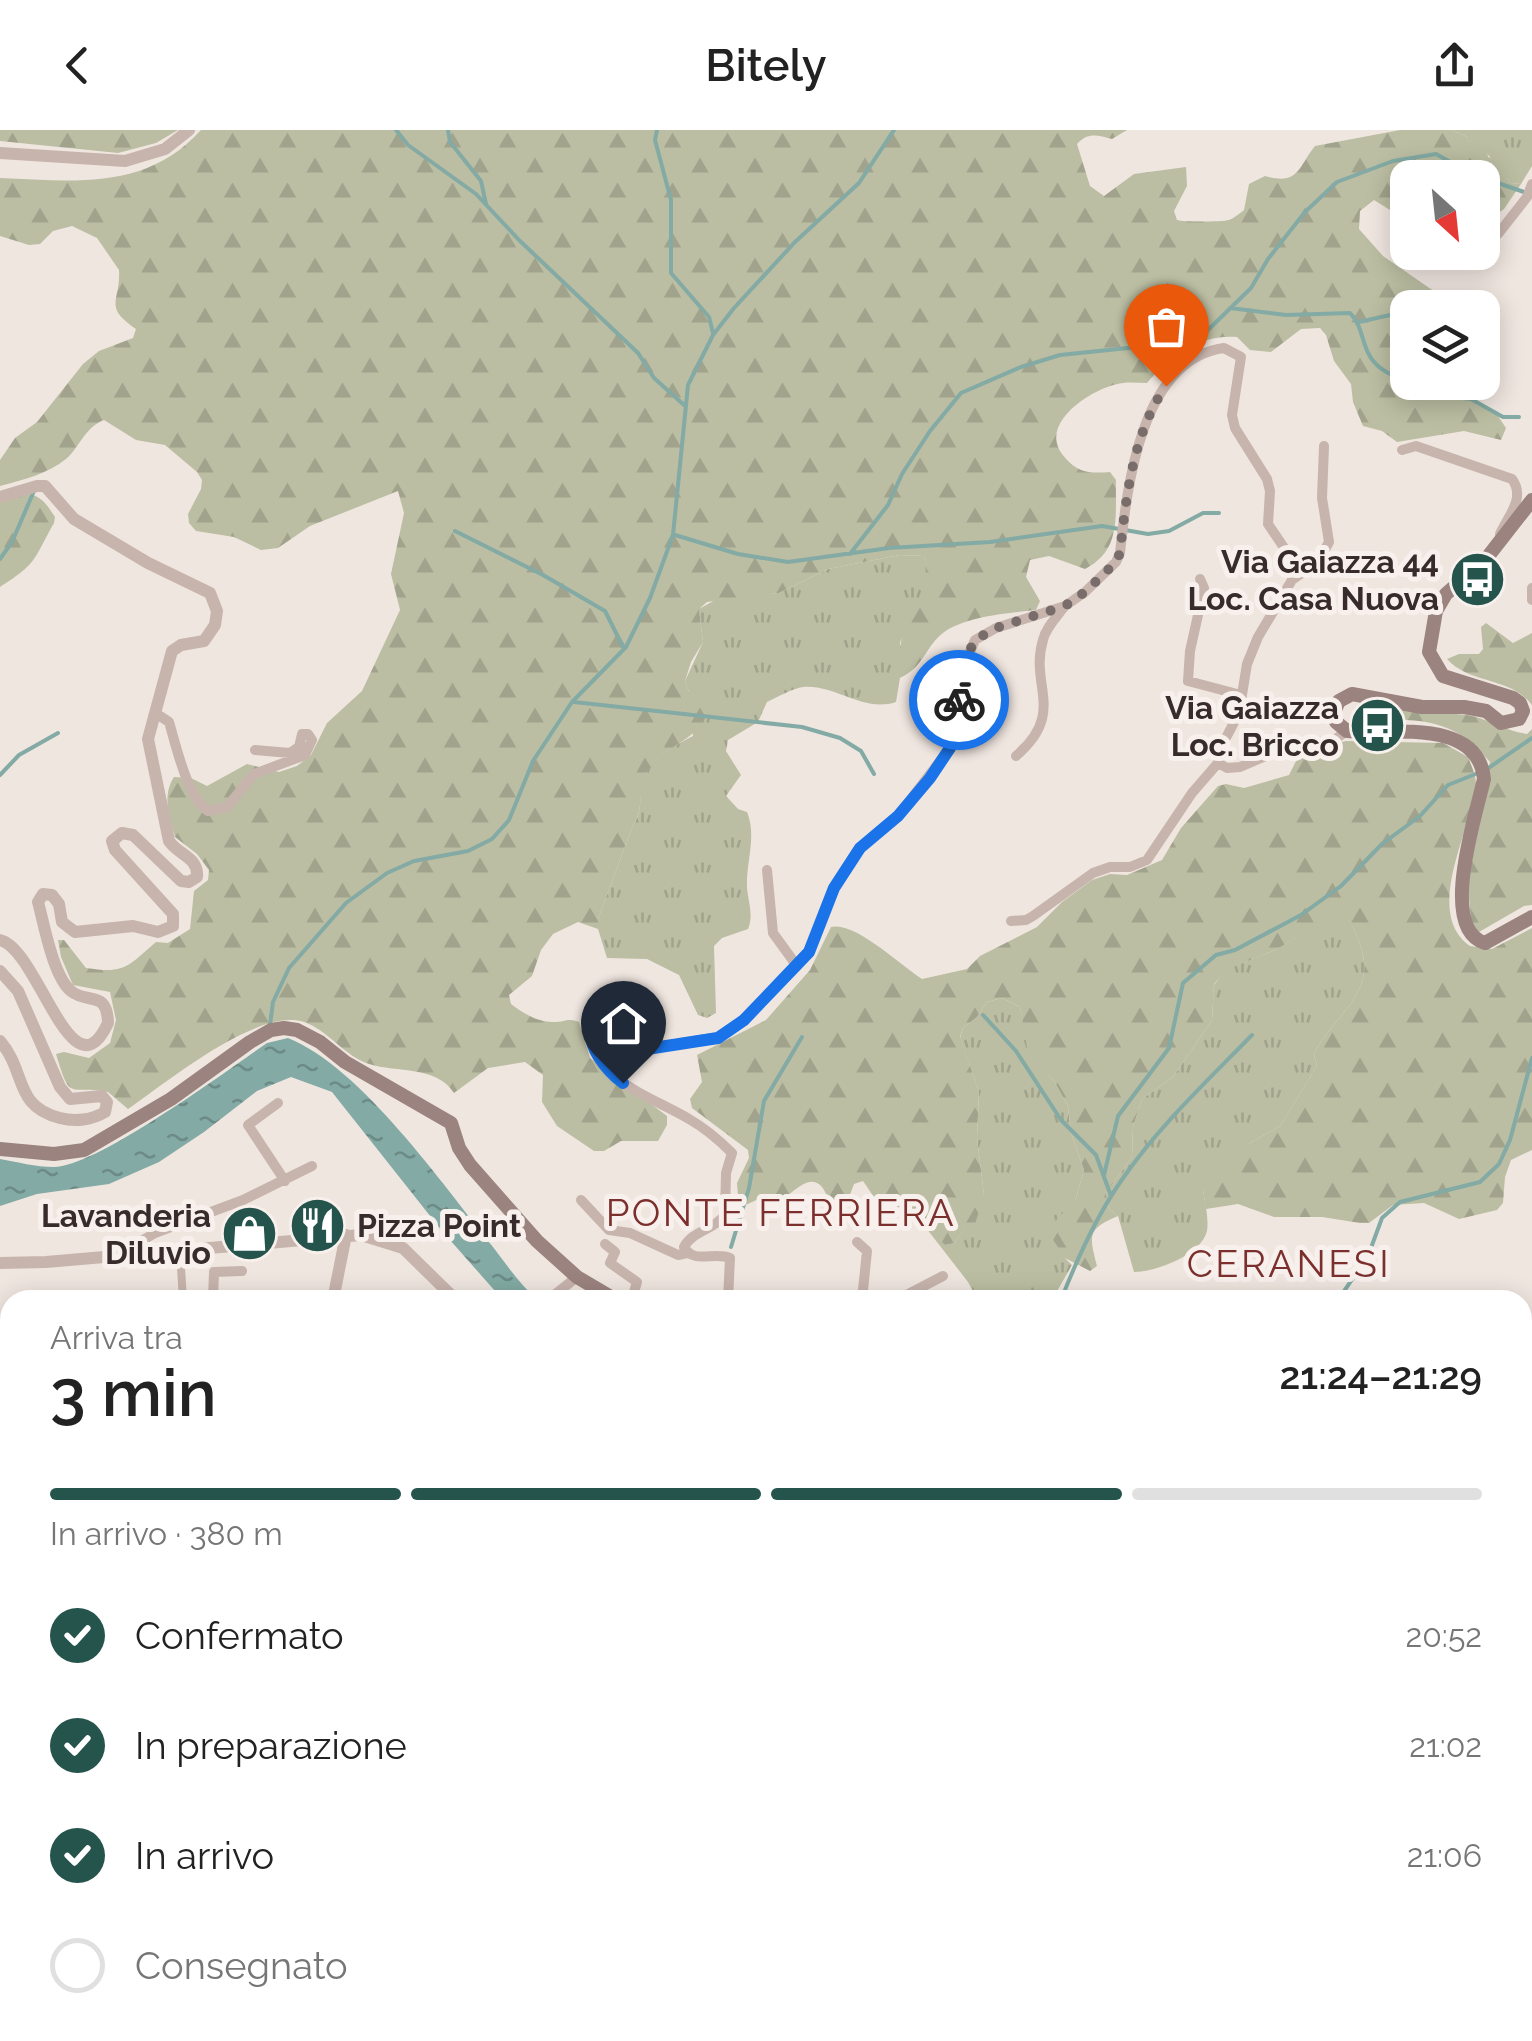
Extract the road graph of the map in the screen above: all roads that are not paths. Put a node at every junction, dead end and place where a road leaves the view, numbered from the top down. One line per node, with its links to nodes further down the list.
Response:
1 (189, 130): 2 (street)
2 (0, 152)
3 (1532, 184): 4 (street)
4 (1500, 231)
5 (1324, 446): 11 (street)
6 (1402, 450): 9 (street)
7 (0, 497): 19 (street)
8 (1532, 500): 9 (main road)
9 (1499, 544): 21 (main road)
10 (1200, 579): 18 (street)
11 (1292, 580): 14 (street); 18 (street)
12 (1532, 588): 13 (street)
13 (1532, 600)
14 (1065, 606): 15 (street); 23 (street)
15 (966, 661): 16 (street); 17 (street)
16 (986, 674): 17 (street); 20 (street)
17 (962, 681): 29 (street)
18 (1241, 695): 24 (street)
19 (152, 717): 22 (street); 28 (street)
20 (988, 718)
21 (1347, 730): 24 (street); 26 (main road)
22 (255, 750)
23 (1016, 756)
24 (1218, 763): 27 (street)
25 (768, 870): 29 (street)
26 (1532, 917)
27 (1011, 921)
28 (0, 940)
29 (797, 966): 42 (street)
30 (0, 972): 31 (street)
31 (0, 1041)
32 (278, 1104): 35 (street)
33 (0, 1148): 48 (main road)
34 (312, 1166): 35 (street)
35 (285, 1181): 43 (street)
36 (581, 1200): 42 (street)
37 (330, 1206): 38 (street)
38 (342, 1235): 41 (street); 51 (street); 52 (street)
39 (857, 1242): 58 (street)
40 (605, 1244): 55 (street)
41 (180, 1251): 43 (street); 49 (street)
42 (687, 1253): 46 (street)
43 (136, 1255): 44 (street)
44 (0, 1263)
45 (242, 1271): 50 (street)
46 (731, 1274): 56 (street); 57 (street)
47 (943, 1276): 59 (street)
48 (577, 1277): 53 (street); 54 (main road)
49 (182, 1290)
50 (213, 1290)
51 (334, 1290)
52 (446, 1290)
53 (561, 1290)
54 (599, 1290)
55 (635, 1290)
56 (723, 1290)
57 (729, 1290)
58 (863, 1290)
59 (916, 1290)

